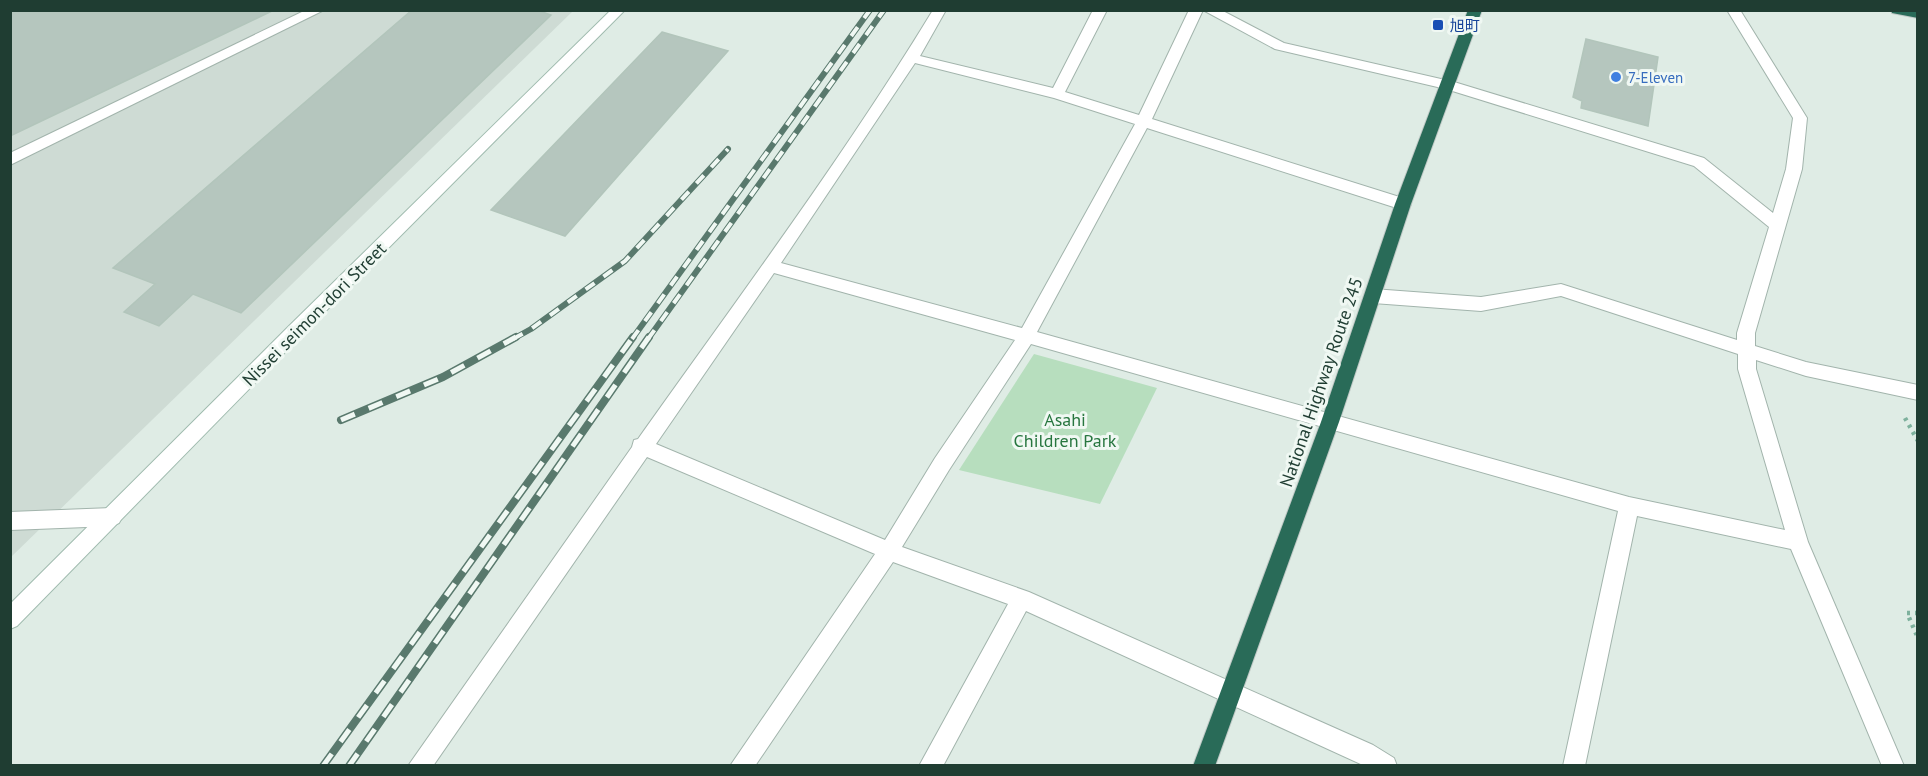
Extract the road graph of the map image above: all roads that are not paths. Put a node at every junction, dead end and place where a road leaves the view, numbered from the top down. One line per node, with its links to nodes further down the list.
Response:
1 (318, 10): 15 (street)
2 (619, 10): 26 (street, Nissei seimon-dori Street)
3 (940, 10): 11 (street)
4 (1100, 10): 13 (street)
5 (1196, 10): 14 (street)
6 (1209, 10): 12 (street)
7 (1475, 10): 12 (highway, National Highway Route 245)
8 (1733, 10): 17 (street)
9 (1897, 10): 10 (highway)
10 (1917, 14)
11 (911, 58): 13 (street); 18 (street)
12 (1449, 85): 16 (highway, National Highway Route 245); 17 (street)
13 (1057, 94): 14 (street)
14 (1143, 122): 16 (street); 20 (street)
15 (10, 160)
16 (1403, 204): 19 (highway, National Highway Route 245)
17 (1777, 225): 21 (street)
18 (770, 266): 20 (street); 24 (street)
19 (1373, 296): 21 (street); 23 (highway, National Highway Route 245)
20 (1026, 337): 23 (street); 29 (street)
21 (1747, 349): 22 (street); 28 (street)
22 (1917, 393)
23 (1330, 422): 25 (street); 32 (highway, National Highway Route 245)
24 (641, 446): 29 (street); 33 (street)
25 (1629, 506): 28 (street); 38 (street)
26 (112, 517): 27 (street); 31 (street, Nissei seimon-dori Street)
27 (10, 521)
28 (1798, 542): 39 (street)
29 (889, 552): 30 (street); 34 (street)
30 (1022, 599): 32 (street); 35 (street)
31 (10, 619)
32 (1232, 692): 36 (highway, National Highway Route 245); 37 (street)
33 (419, 765)
34 (741, 765)
35 (930, 765)
36 (1204, 765)
37 (1386, 765)
38 (1574, 765)
39 (1893, 765)

